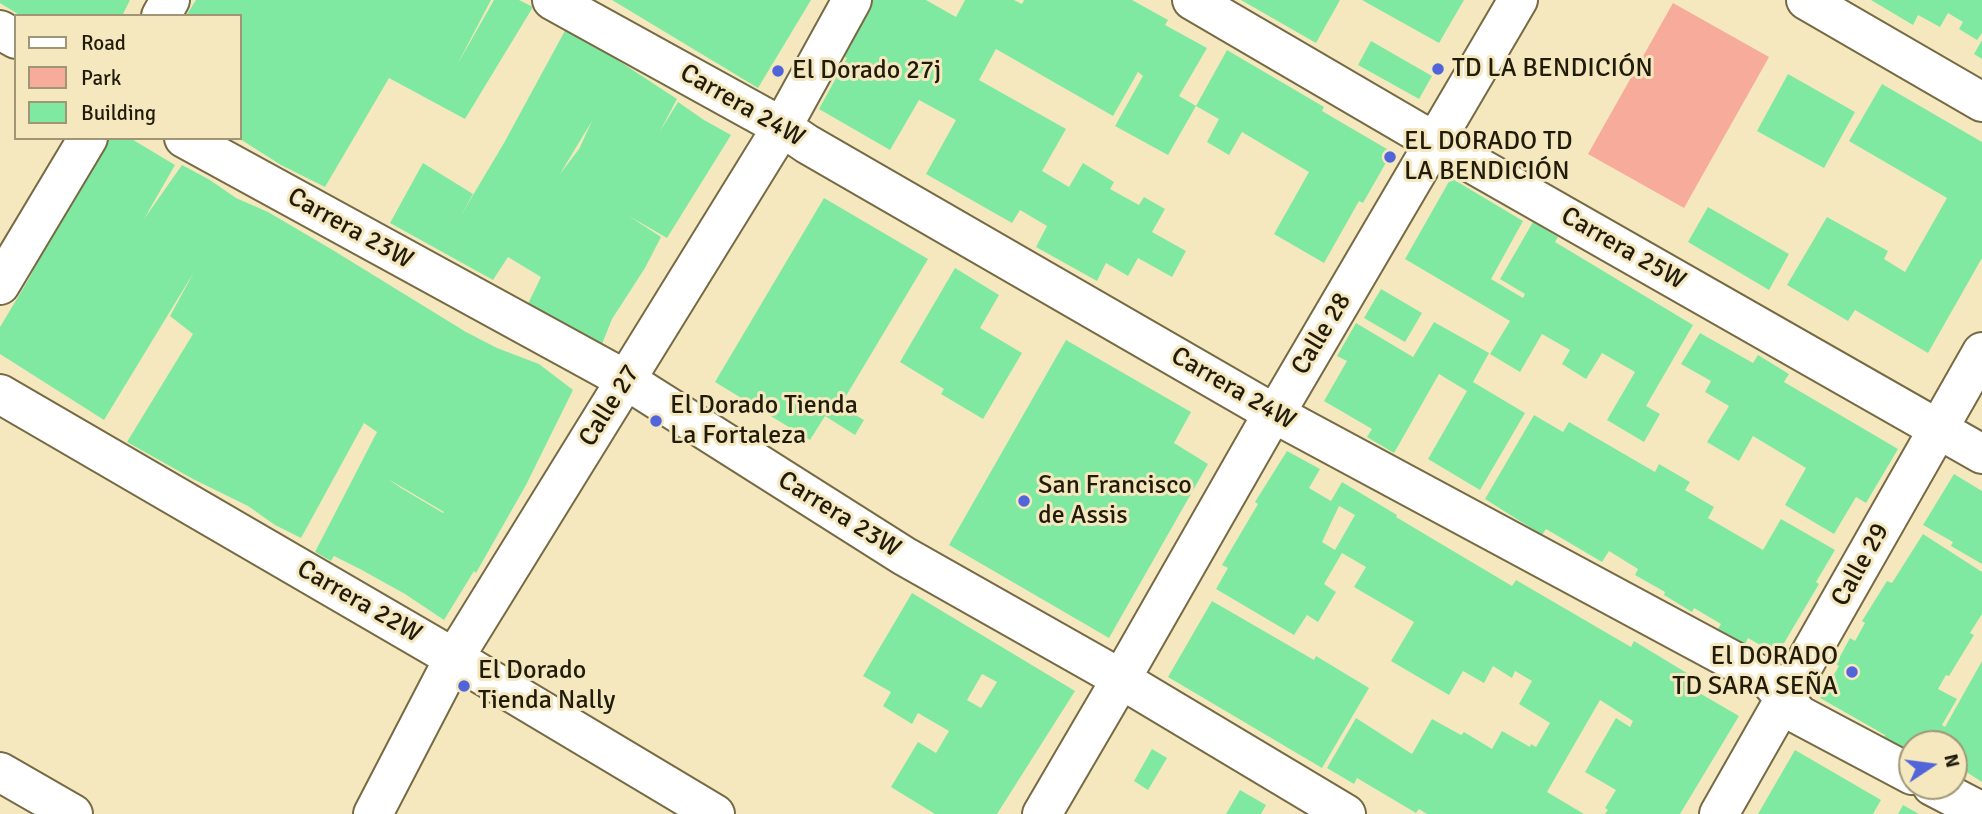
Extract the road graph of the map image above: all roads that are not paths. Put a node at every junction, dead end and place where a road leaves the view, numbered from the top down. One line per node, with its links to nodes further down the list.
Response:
1 (552, 0): 7 (street, Carrera 24W)
2 (852, 0): 7 (street, Calle 27)
3 (1192, 0): 10 (street, Carrera 25W)
4 (1518, 0): 10 (street, Calle 28)
5 (1806, 0): 6 (street)
6 (1982, 102)
7 (782, 127): 13 (street, Calle 27); 15 (street, Carrera 24W)
8 (87, 140): 11 (street)
9 (188, 140): 13 (street, Carrera 23W)
10 (1435, 141): 15 (street, Calle 28); 16 (street, Carrera 25W)
11 (0, 285)
12 (1982, 352): 16 (street, Calle 29)
13 (626, 380): 18 (street, Calle 27); 19 (street, Carrera 23W)
14 (0, 394): 18 (street, Carrera 22W)
15 (1273, 413): 19 (street, Calle 28); 20 (street, Carrera 24W)
16 (1937, 428): 17 (street, Carrera 25W); 20 (street, Calle 29)
17 (1982, 454)
18 (454, 658): 26 (street, Calle 27); 27 (street, Carrera 22W)
19 (1121, 679): 28 (street, Calle 28); 29 (street, Carrera 23W)
20 (1784, 700): 21 (street, Carrera 24W); 30 (street, Calle 29)
21 (1898, 768)
22 (0, 772): 25 (street)
23 (1958, 800): 24 (street)
24 (1982, 813)
25 (73, 814)
26 (373, 814)
27 (715, 814)
28 (1042, 814)
29 (1346, 814)
30 (1719, 814)

